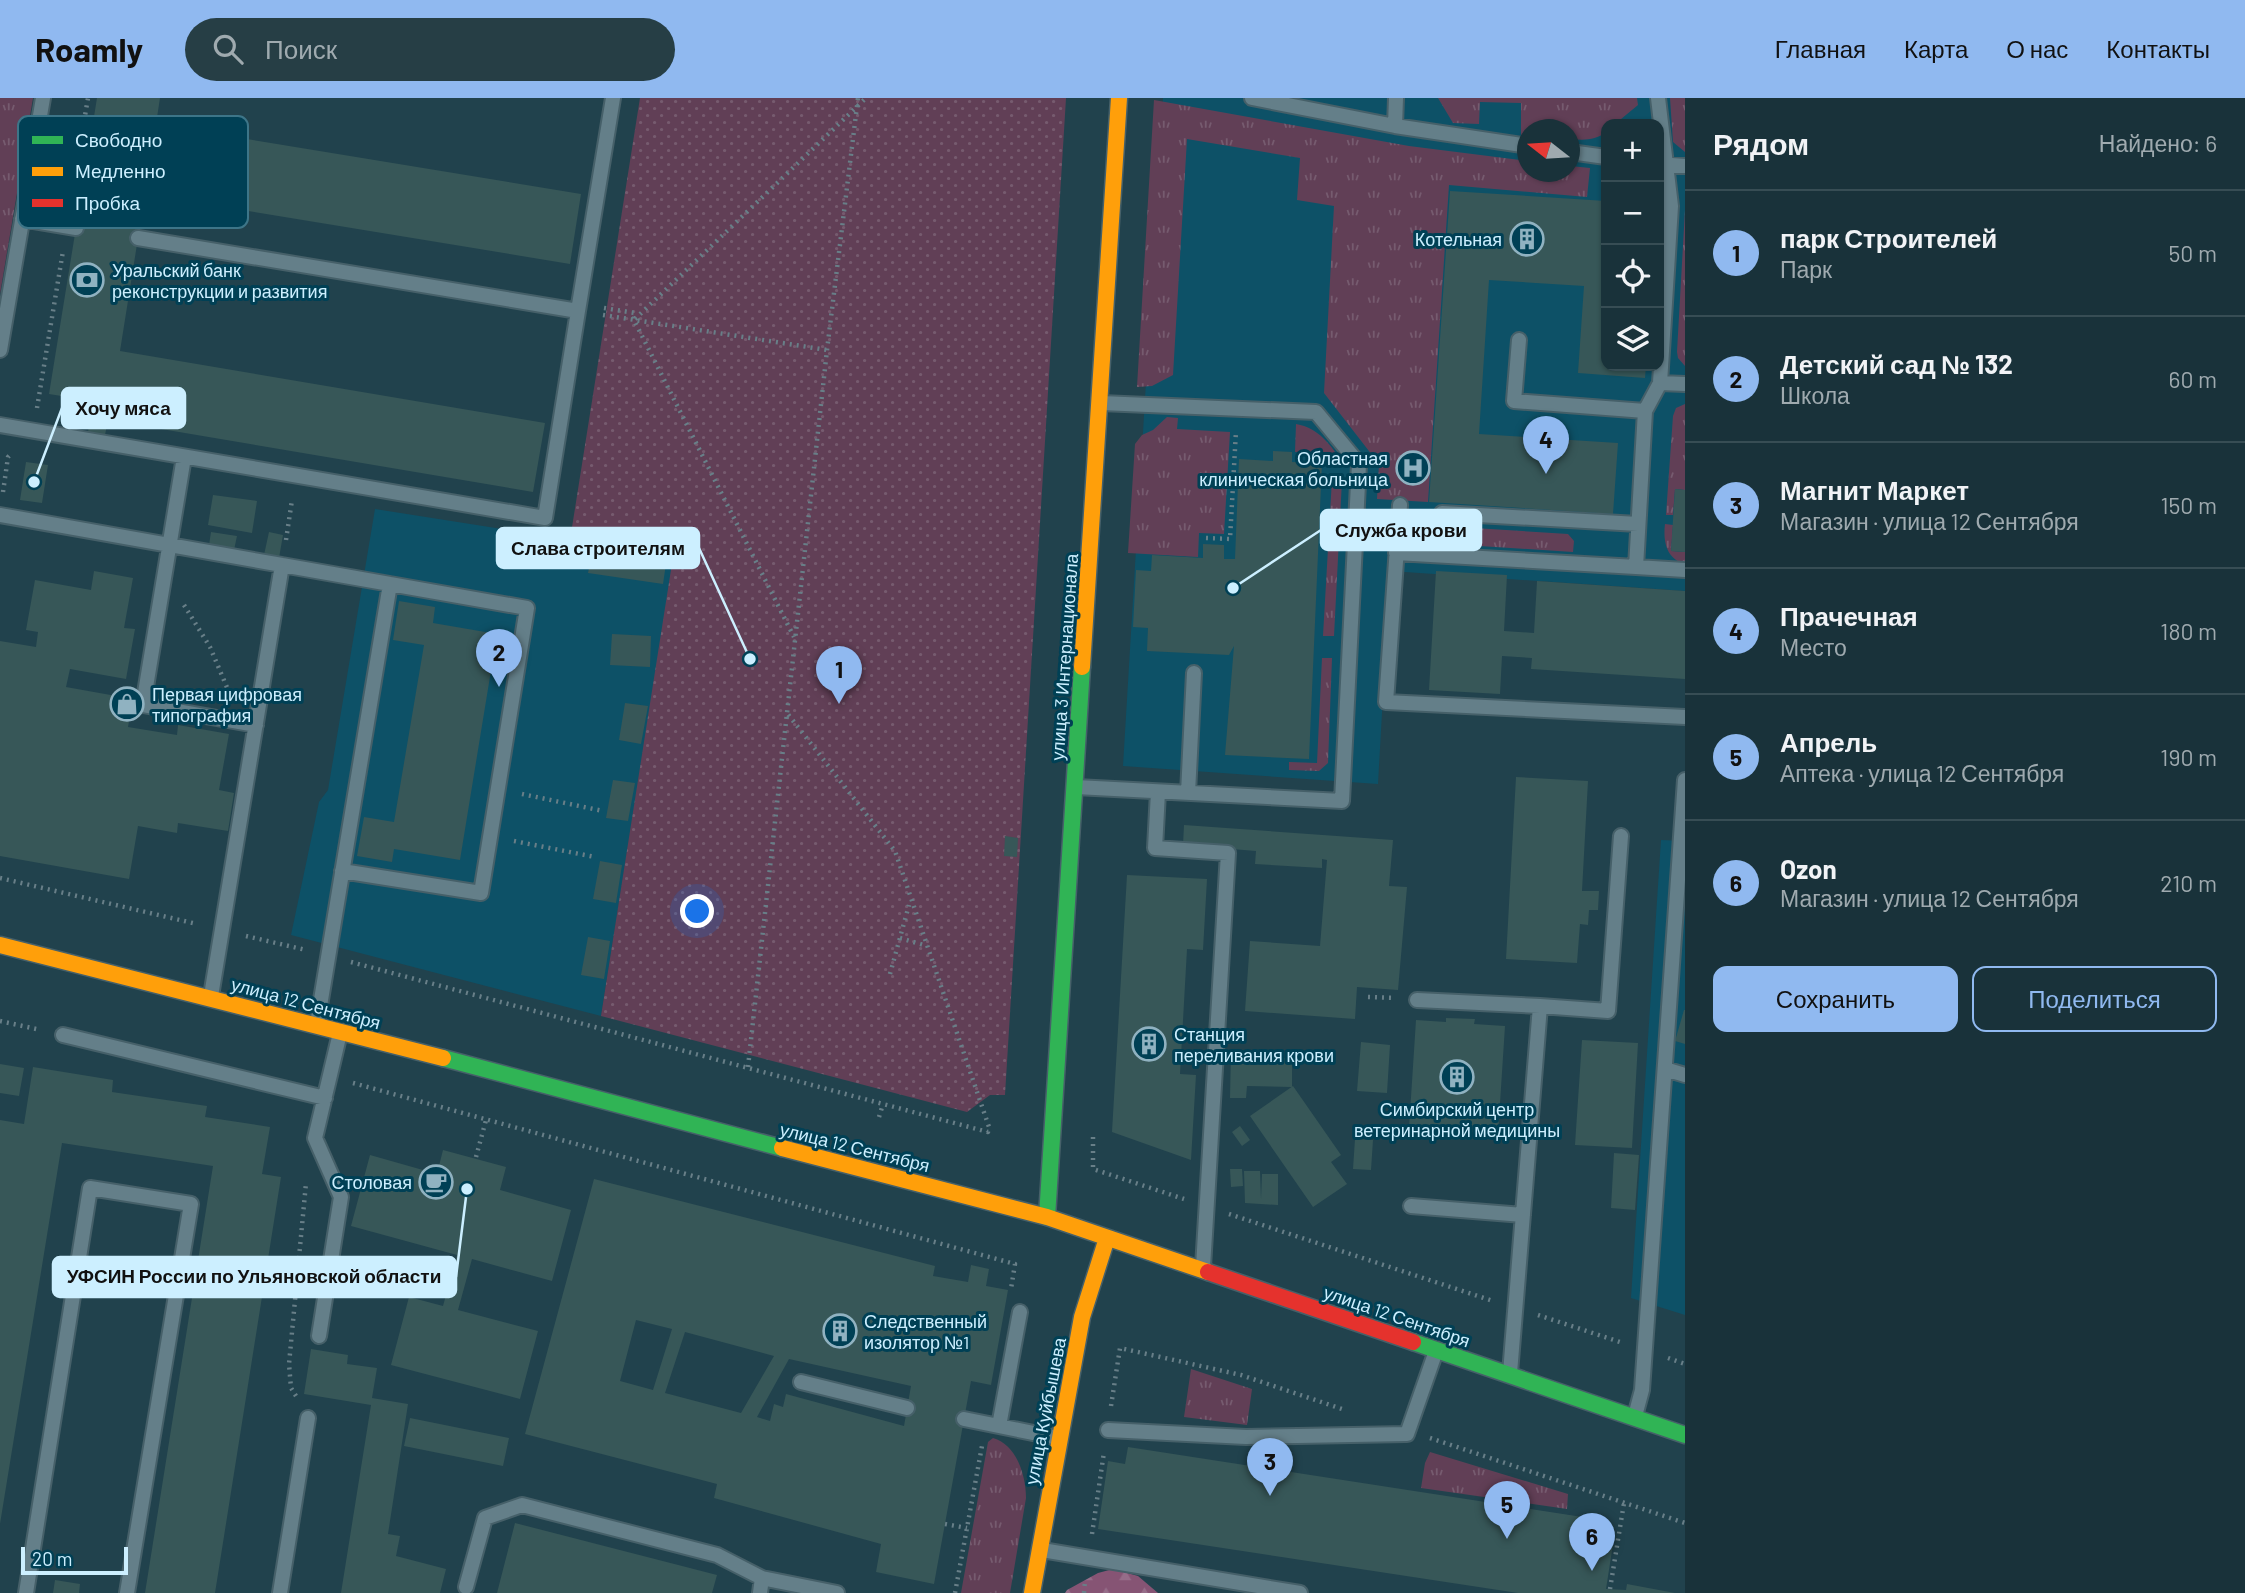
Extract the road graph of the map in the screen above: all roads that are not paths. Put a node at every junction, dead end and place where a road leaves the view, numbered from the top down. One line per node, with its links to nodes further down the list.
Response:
1 (43, 98): 7 (lane)
2 (613, 98): 18 (lane)
3 (1119, 98): 23 (main road, улица 3 Интернационала)
4 (1252, 98): 9 (lane)
5 (1396, 98): 9 (lane)
6 (1658, 98): 8 (lane)
7 (40, 116)
8 (1659, 119)
9 (1395, 127): 10 (lane)
10 (1517, 144)
11 (1580, 153): 12 (lane)
12 (1601, 156)
13 (1664, 165): 14 (lane)
14 (1685, 166)
15 (1664, 174): 21 (lane)
16 (20, 228): 20 (lane)
17 (138, 238): 18 (lane)
18 (579, 307): 26 (lane)
19 (1519, 340): 24 (lane)
20 (0, 350)
21 (1660, 383): 22 (lane); 24 (lane)
22 (1685, 384)
23 (1100, 402): 41 (main road, улица 3 Интернационала); 43 (lane)
24 (1645, 411): 30 (lane)
25 (0, 425): 26 (lane)
26 (184, 457): 31 (lane)
27 (1400, 505): 32 (lane)
28 (1442, 513): 30 (lane)
29 (0, 515): 31 (lane)
30 (1639, 524): 34 (lane)
31 (170, 545): 33 (lane); 39 (lane)
32 (1396, 553): 34 (lane); 38 (lane)
33 (282, 565): 36 (lane); 39 (lane)
34 (1636, 567): 35 (lane)
35 (1685, 570)
36 (390, 584): 45 (lane); 45 (lane)
37 (1194, 673): 43 (lane)
38 (1685, 717)
39 (256, 725): 47 (lane)
40 (1685, 780): 53 (lane)
41 (1075, 787): 42 (lane); 58 (main road, улица 3 Интернационала)
42 (1158, 792): 43 (lane); 60 (lane)
43 (1188, 793)
44 (1621, 836): 49 (lane)
45 (342, 871): 50 (lane)
46 (0, 945): 47 (main road, улица 12 Сентября)
47 (211, 998): 50 (main road, улица 12 Сентября)
48 (1416, 1000): 49 (lane)
49 (1539, 1006): 57 (lane)
50 (316, 1025): 51 (main road, улица 12 Сентября)
51 (341, 1031): 55 (lane); 58 (main road, улица 12 Сентября)
52 (63, 1035): 55 (lane)
53 (1665, 1069): 54 (lane); 67 (lane)
54 (1685, 1075)
55 (325, 1098): 62 (lane)
56 (1411, 1206): 57 (lane)
57 (1523, 1215): 64 (lane)
58 (1047, 1217): 59 (main road, улица 12 Сентября)
59 (1107, 1238): 60 (main road, улица 12 Сентября); 73 (main road, улица Куйбышева)
60 (1203, 1270): 63 (main road, улица 12 Сентября)
61 (1020, 1311): 70 (lane)
62 (319, 1336)
63 (1436, 1350): 64 (main road, улица 12 Сентября); 71 (lane)
64 (1510, 1375): 67 (main road, улица 12 Сентября)
65 (801, 1382): 66 (lane)
66 (907, 1408)
67 (1634, 1417): 72 (main road, улица 12 Сентября)
68 (308, 1418): 79 (lane)
69 (964, 1419): 70 (lane)
70 (999, 1426): 73 (lane)
71 (1108, 1430)
72 (1685, 1435)
73 (1060, 1438): 74 (main road, улица Куйбышева)
74 (1039, 1550): 81 (main road, улица Куйбышева); 82 (lane)
75 (761, 1586): 76 (lane); 80 (lane)
76 (466, 1587)
77 (26, 1593): 78 (lane)
78 (127, 1593)
79 (280, 1593)
80 (837, 1593)
81 (1032, 1593)
82 (1300, 1593)

